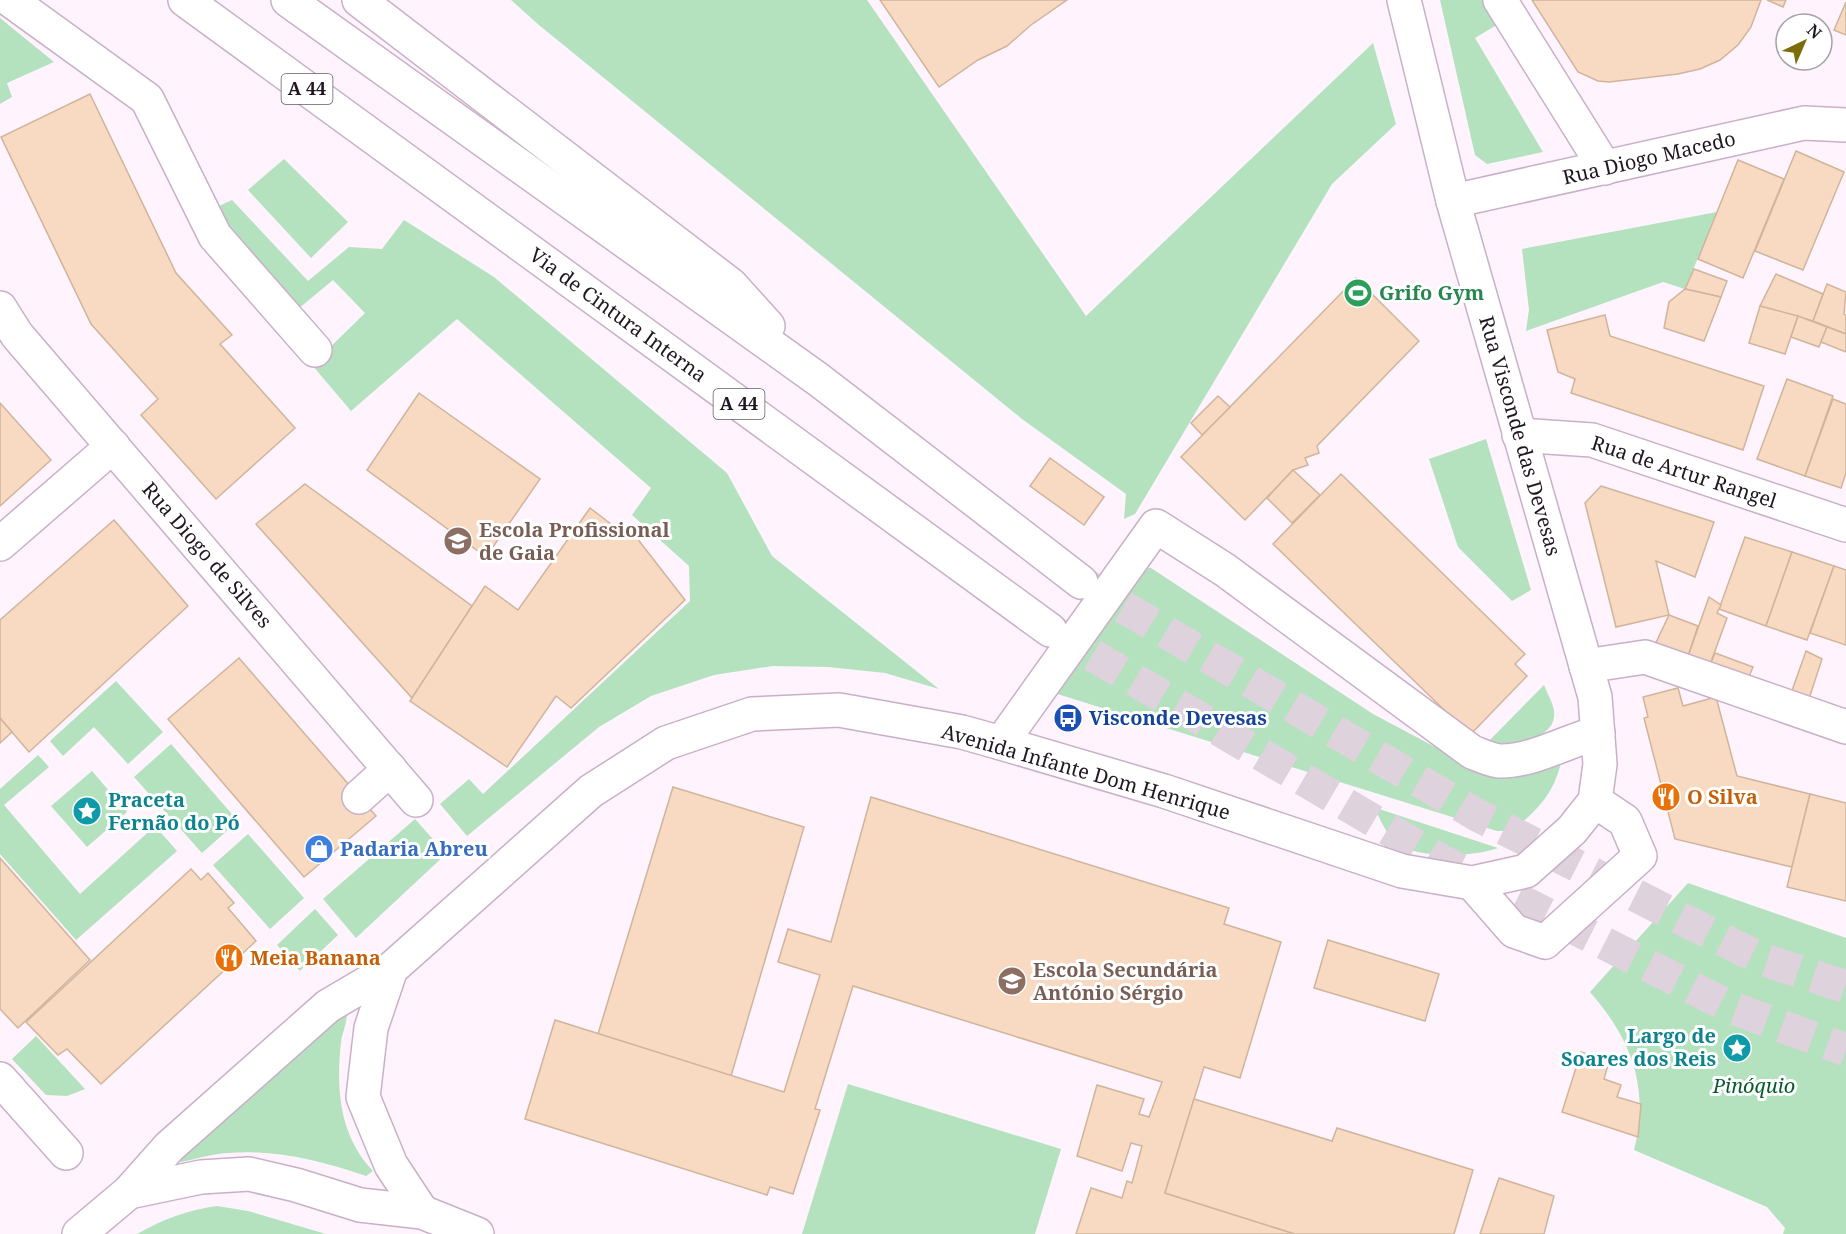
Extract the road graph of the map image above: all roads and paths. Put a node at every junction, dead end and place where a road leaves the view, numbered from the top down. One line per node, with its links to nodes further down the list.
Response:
1 (10, 0): 11 (main road)
2 (185, 0): 18 (main road, Via de Cintura Interna / A 44)
3 (288, 0): 12 (main road)
4 (358, 0): 12 (main road)
5 (1404, 0): 9 (main road, Rua Visconde das Devesas)
6 (1500, 0): 8 (main road)
7 (1846, 125): 8 (main road, Rua Diogo Macedo)
8 (1605, 168): 9 (main road, Rua Diogo Macedo)
9 (1453, 201): 13 (main road, Rua Visconde das Devesas)
10 (0, 308): 14 (main road, Rua Diogo de Silves)
11 (315, 350)
12 (819, 380): 17 (main road)
13 (1519, 435): 15 (main road, Rua de Artur Rangel); 19 (main road, Rua Visconde das Devesas)
14 (113, 446): 16 (main road); 23 (main road, Rua Diogo de Silves)
15 (1846, 525)
16 (0, 544)
17 (1081, 582)
18 (1050, 630)
19 (1586, 666): 20 (main road); 21 (main road, Rua Visconde das Devesas)
20 (1846, 727)
21 (1598, 733): 22 (main road); 26 (main road)
22 (1001, 743): 27 (main road, Avenida Infante Dom Henrique); 28 (main road, Avenida Infante Dom Henrique)
23 (390, 769): 24 (main road); 25 (main road, Rua Diogo de Silves)
24 (359, 797)
25 (416, 800)
26 (1595, 801): 27 (main road, Avenida Infante Dom Henrique); 27 (main road)
27 (1472, 883)
28 (391, 969): 31 (main road, Avenida Infante Dom Henrique); 32 (main road)
29 (0, 1079): 30 (main road)
30 (66, 1153)
31 (129, 1192): 32 (main road); 33 (main road, Avenida Infante Dom Henrique)
32 (422, 1212): 34 (main road)
33 (79, 1234)
34 (477, 1234)

